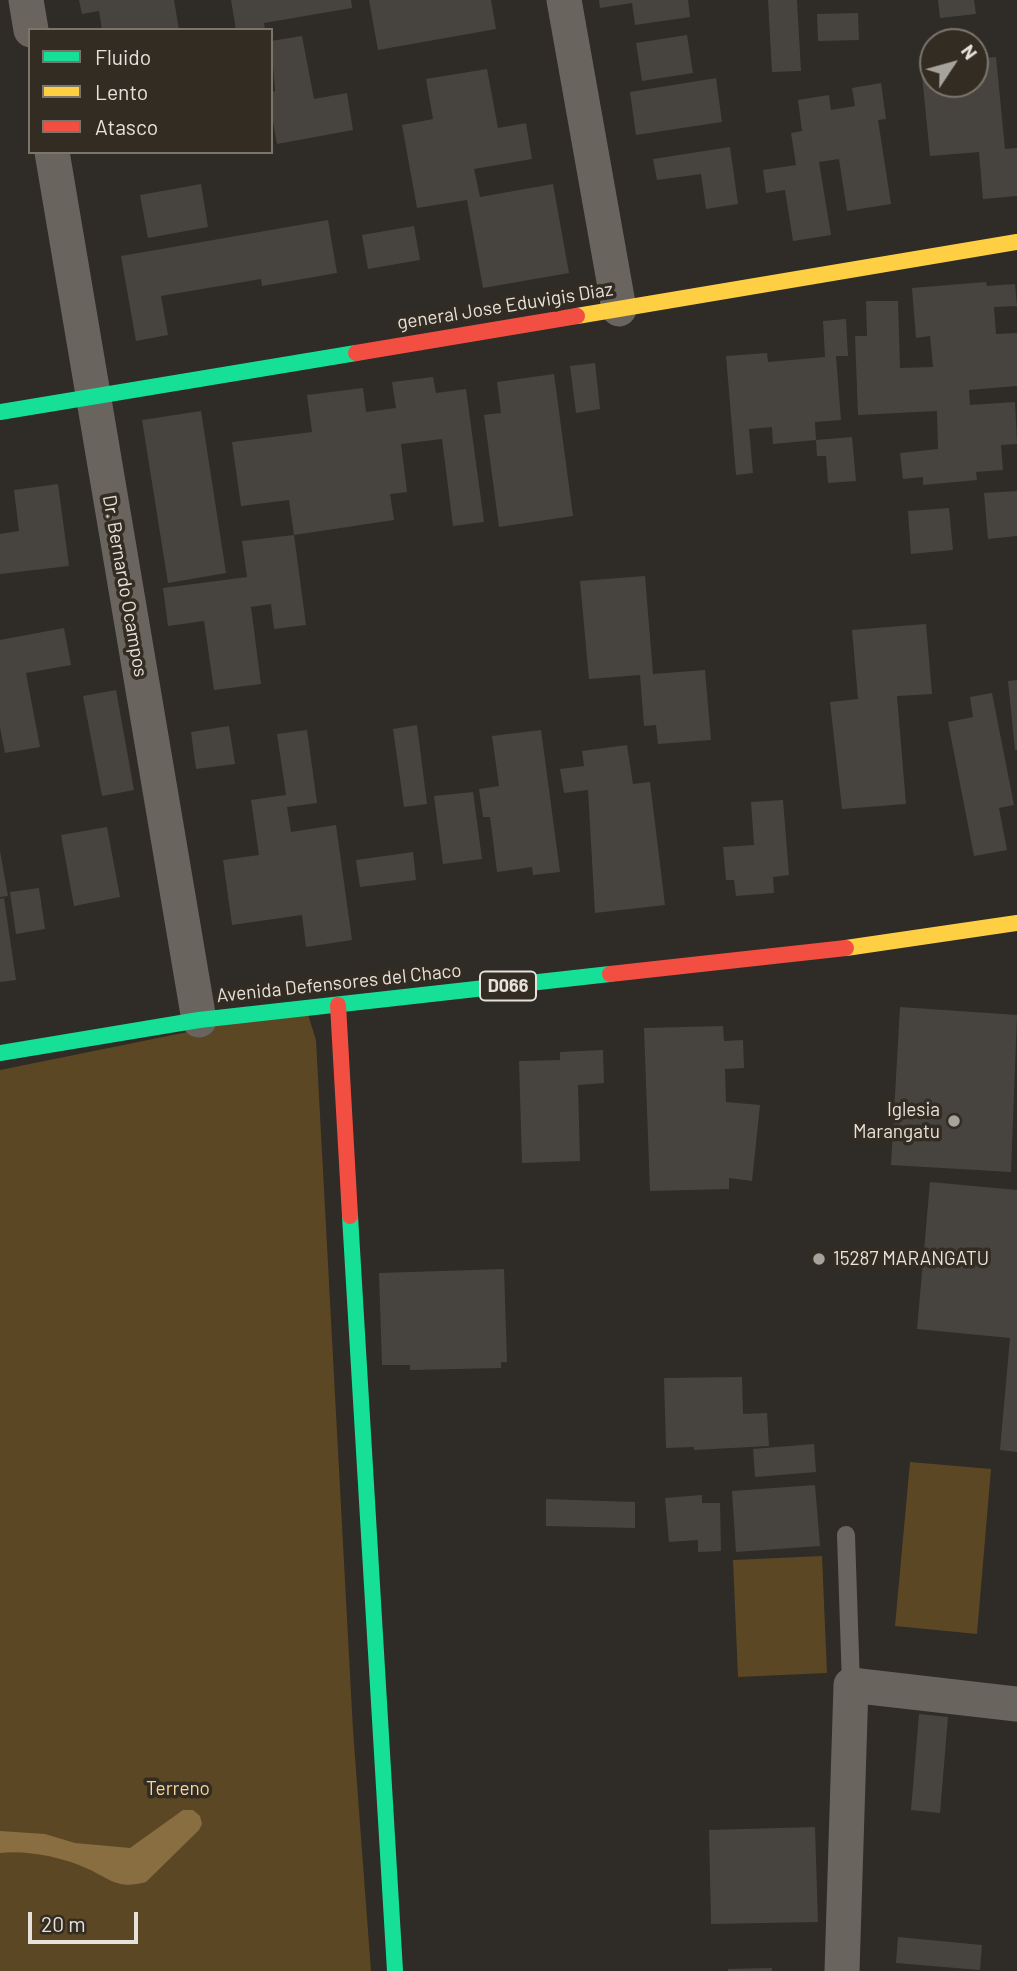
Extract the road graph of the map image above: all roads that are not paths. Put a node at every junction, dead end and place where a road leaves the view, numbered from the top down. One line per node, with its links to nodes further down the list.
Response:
1 (26, 0): 3 (street)
2 (564, 0): 6 (street)
3 (31, 28)
4 (52, 154): 7 (street, Dr. Bernardo Ocampos)
5 (1017, 242): 6 (street, general Jose Eduvigis Diaz)
6 (619, 309): 7 (street, general Jose Eduvigis Diaz)
7 (93, 396): 8 (street, general Jose Eduvigis Diaz); 11 (street, Dr. Bernardo Ocampos)
8 (0, 412)
9 (1017, 923): 10 (street, Avenida Defensores del Chaco / D066)
10 (338, 1004): 11 (street, Avenida Defensores del Chaco / D066); 16 (street)
11 (200, 1020): 12 (street, Avenida Defensores del Chaco / D066)
12 (0, 1053)
13 (846, 1535): 14 (lane)
14 (851, 1685): 15 (street); 17 (street)
15 (1017, 1704)
16 (395, 1971)
17 (842, 1971)

